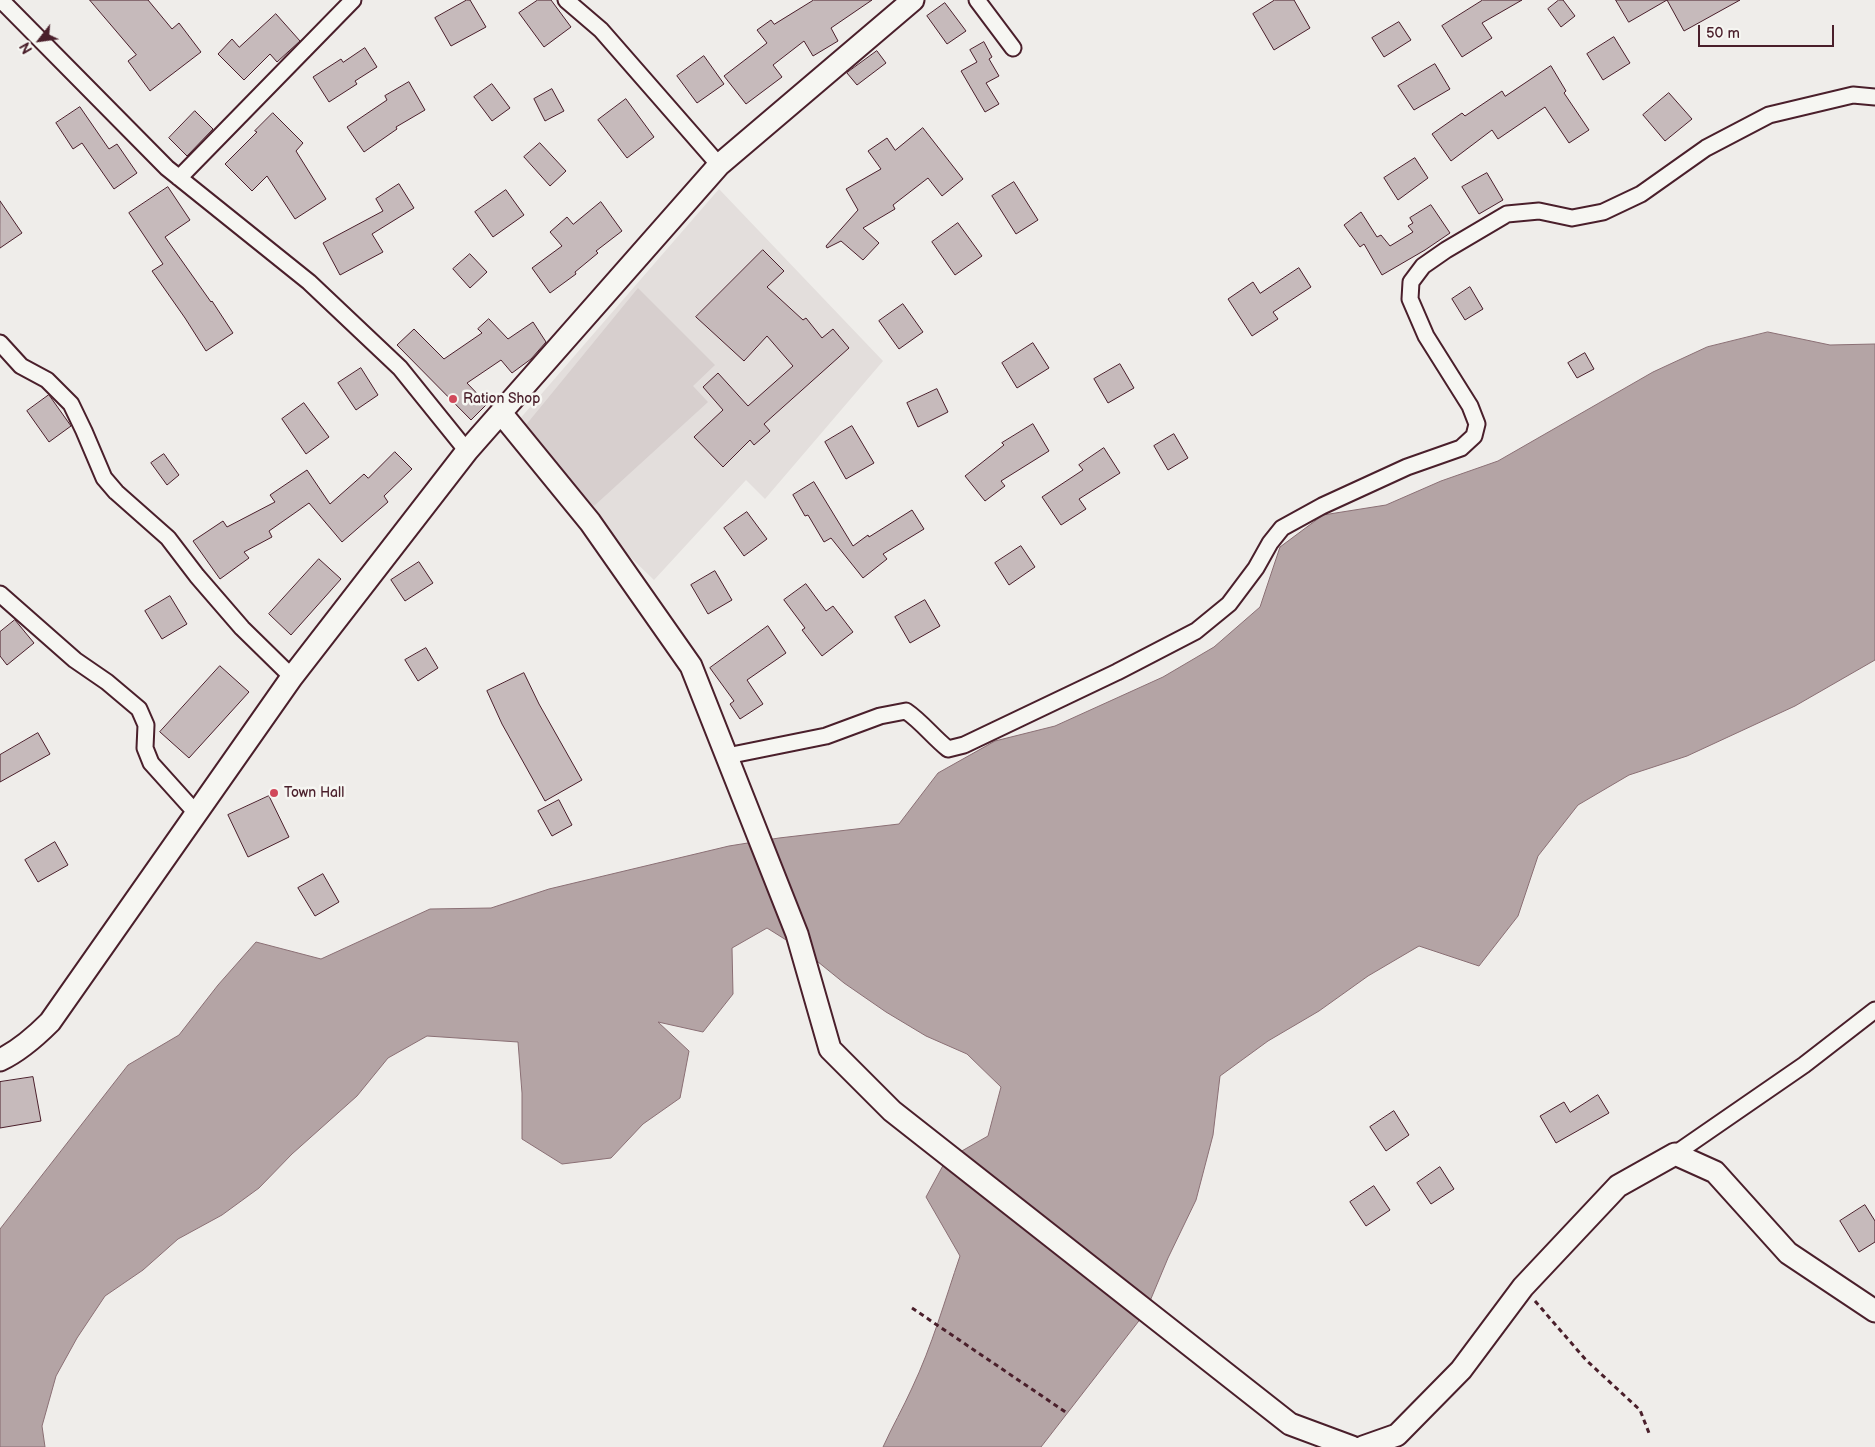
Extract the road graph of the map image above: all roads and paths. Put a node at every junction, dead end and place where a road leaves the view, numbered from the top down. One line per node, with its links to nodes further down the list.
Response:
1 (1, 0): 9 (street)
2 (352, 0): 9 (street)
3 (566, 0): 8 (street)
4 (913, 0): 8 (main road)
5 (978, 0): 6 (street)
6 (1013, 48)
7 (1875, 97): 15 (street)
8 (719, 166): 11 (main road)
9 (180, 178): 12 (street)
10 (0, 343): 14 (street)
11 (501, 413): 12 (main road); 15 (main road)
12 (467, 451): 14 (main road)
13 (0, 594): 16 (street)
14 (292, 677): 16 (main road)
15 (727, 756): 25 (main road)
16 (196, 813): 18 (main road)
17 (1875, 1010): 19 (street)
18 (0, 1060)
19 (1675, 1154): 20 (main road); 22 (main road)
20 (1523, 1287): 24 (path); 26 (main road)
21 (912, 1308): 23 (path)
22 (1875, 1311)
23 (1067, 1413)
24 (1649, 1433)
25 (1352, 1447)
26 (1364, 1447)

